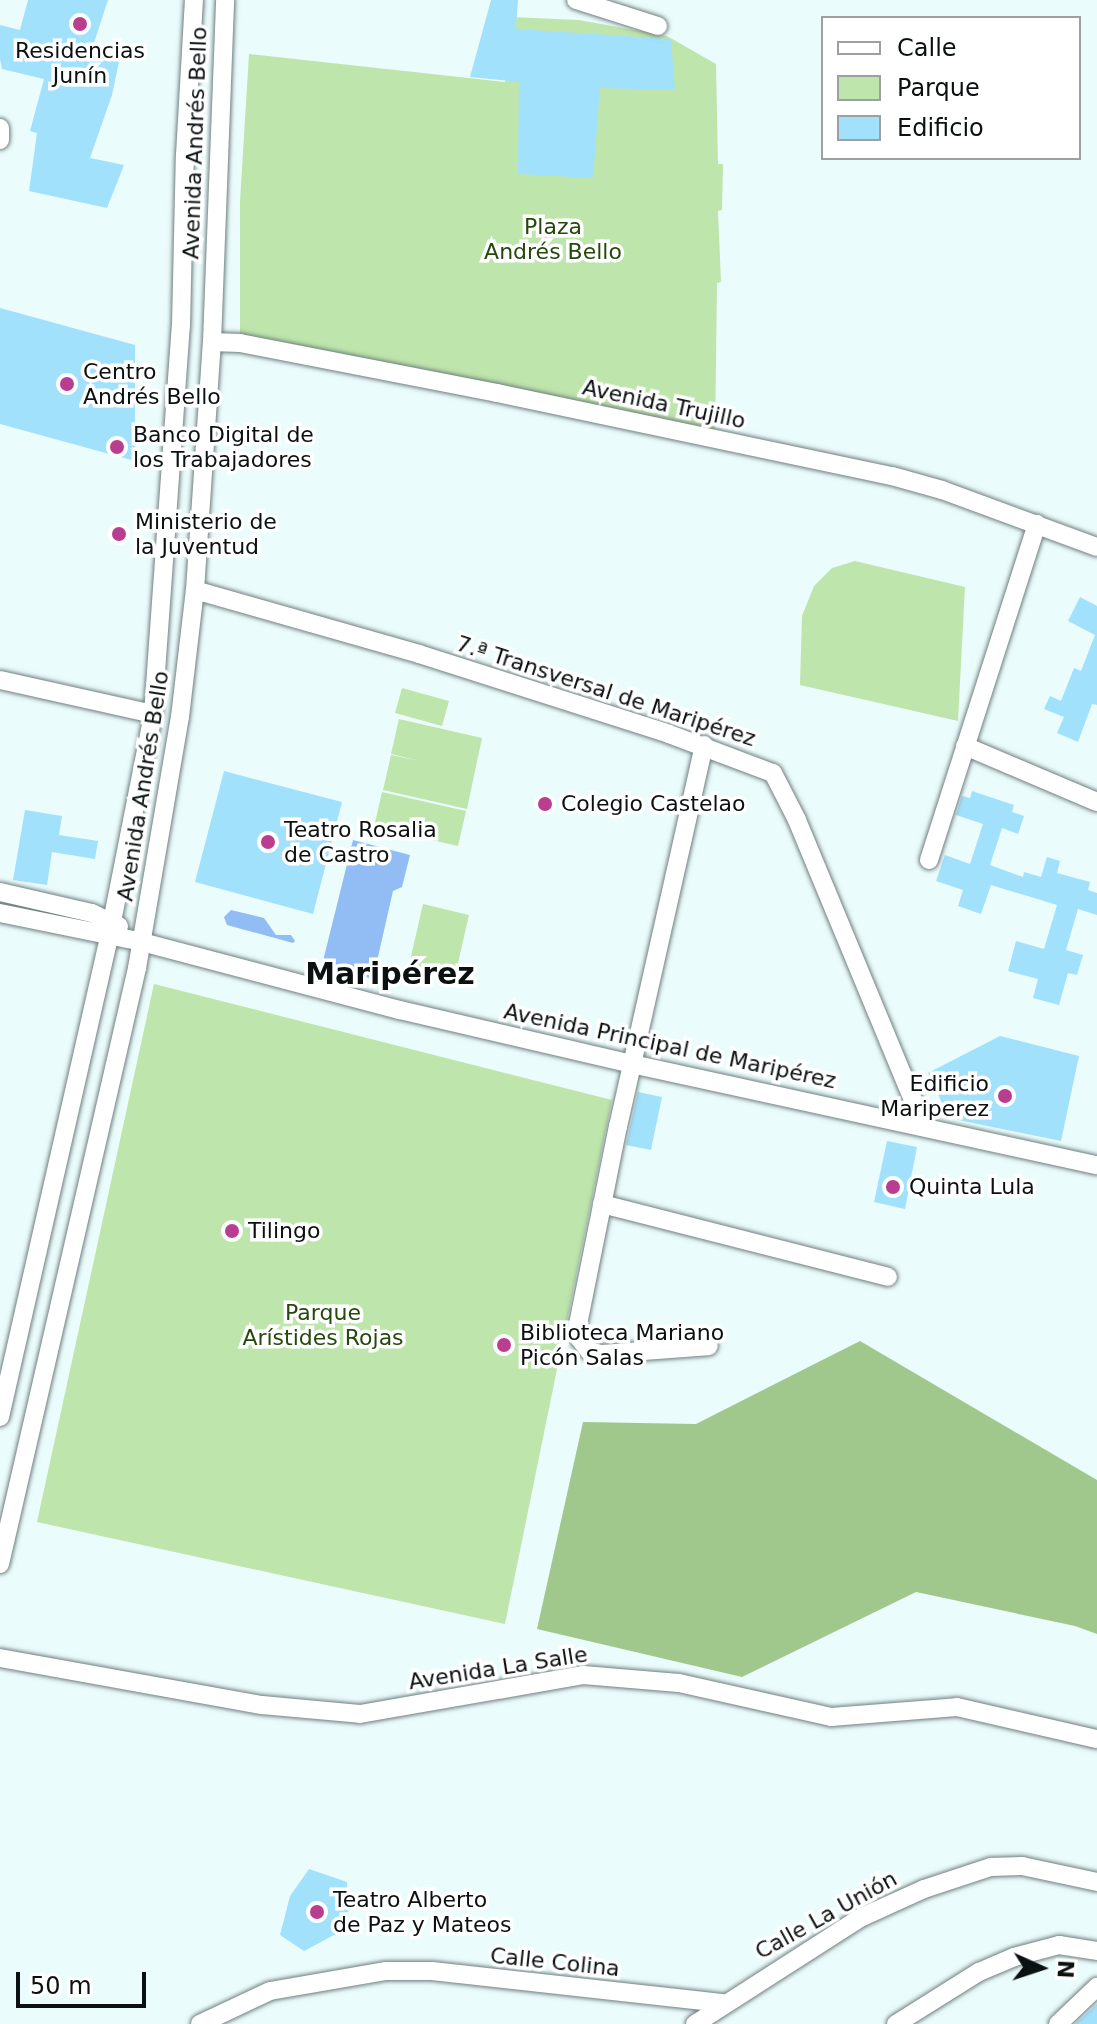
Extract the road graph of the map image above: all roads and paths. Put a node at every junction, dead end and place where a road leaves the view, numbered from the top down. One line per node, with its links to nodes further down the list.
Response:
1 (194, 0): 12 (street, Avenida Andrés Bello)
2 (225, 0): 7 (street, Avenida Andrés Bello)
3 (576, 0): 4 (street)
4 (658, 26)
5 (0, 128): 6 (street)
6 (0, 140)
7 (212, 342): 8 (street, Avenida Trujillo); 10 (street, Avenida Andrés Bello)
8 (1037, 524): 9 (street, Avenida Trujillo); 14 (street)
9 (1097, 547)
10 (195, 590): 13 (street, 7.ª Transversal de Maripérez); 20 (street, Avenida Andrés Bello)
11 (0, 680): 12 (street)
12 (153, 714): 19 (street, Avenida Andrés Bello)
13 (704, 745): 21 (street); 22 (street, 7.ª Transversal de Maripérez)
14 (965, 746): 15 (street); 16 (street)
15 (1097, 802)
16 (929, 860)
17 (0, 892): 19 (street, Avenida Principal de Maripérez)
18 (0, 913): 19 (street, Avenida Principal de Maripérez)
19 (110, 929): 20 (street, Avenida Principal de Maripérez); 27 (street, Avenida Andrés Bello)
20 (142, 942): 21 (street, Avenida Principal de Maripérez); 28 (street, Avenida Andrés Bello)
21 (632, 1064): 22 (street, Avenida Principal de Maripérez); 24 (street)
22 (923, 1124): 23 (street, Avenida Principal de Maripérez)
23 (1097, 1165)
24 (602, 1204): 25 (street); 26 (street)
25 (888, 1277)
26 (709, 1346)
27 (0, 1417)
28 (0, 1564)
29 (0, 1658): 30 (street, Avenida La Salle)
30 (1097, 1739)
31 (1097, 1882): 34 (street, Calle La Unión)
32 (1097, 1951): 38 (street)
33 (1097, 1987): 39 (street)
34 (723, 2003): 35 (street, Calle Colina); 36 (street, Calle La Unión); 37 (street)
35 (200, 2024)
36 (695, 2024)
37 (716, 2024)
38 (896, 2024)
39 (1058, 2024)

